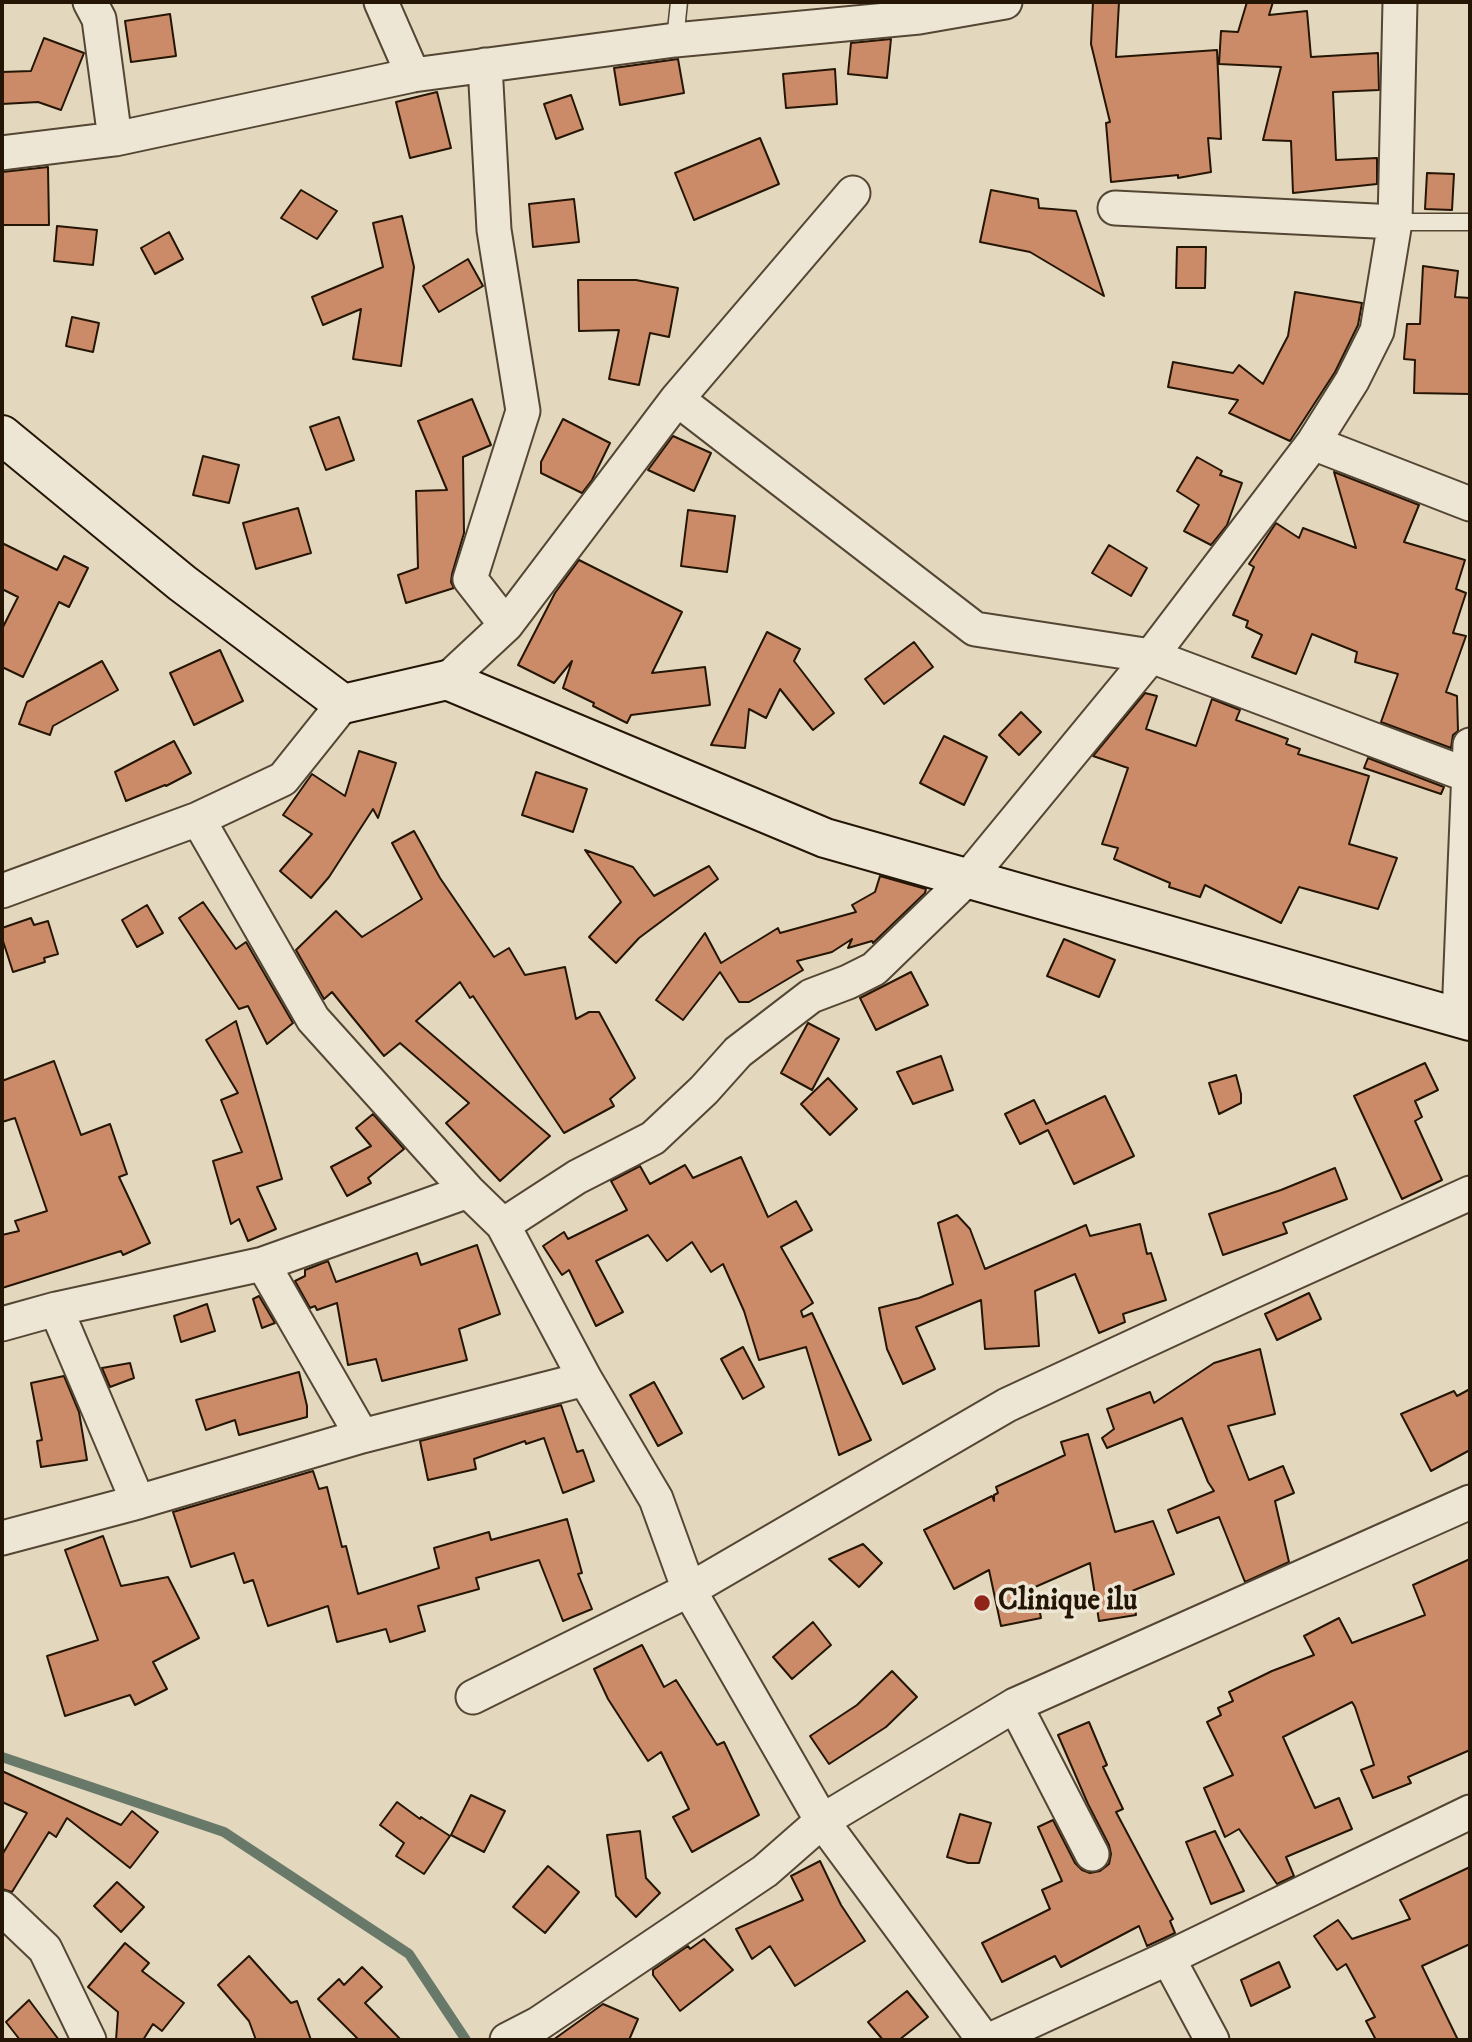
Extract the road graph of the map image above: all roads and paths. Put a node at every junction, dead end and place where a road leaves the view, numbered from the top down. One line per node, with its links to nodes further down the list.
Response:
1 (90, 2): 9 (street)
2 (380, 2): 8 (street)
3 (679, 2): 6 (lane)
4 (1005, 2): 6 (street)
5 (1400, 2): 13 (street)
6 (674, 40): 7 (street)
7 (485, 65): 8 (street); 19 (street)
8 (412, 75): 9 (street)
9 (116, 139): 10 (street)
10 (2, 153)
11 (853, 193): 15 (street)
12 (1115, 208): 13 (street)
13 (1395, 222): 14 (lane); 17 (street)
14 (1470, 222)
15 (677, 399): 19 (street); 20 (street)
16 (2, 435): 22 (street)
17 (1313, 443): 18 (street); 20 (street)
18 (1470, 504)
19 (506, 625): 21 (street)
20 (1151, 656): 23 (street); 25 (street)
21 (447, 680): 22 (street); 25 (street)
22 (343, 704): 24 (street)
23 (1469, 766): 27 (street)
24 (198, 819): 26 (street); 28 (street)
25 (969, 877): 27 (street); 30 (street)
26 (2, 891)
27 (1464, 1019)
28 (468, 1191): 30 (street); 31 (street)
29 (1470, 1193): 39 (street)
30 (503, 1226): 34 (street)
31 (263, 1264): 32 (street); 35 (street)
32 (56, 1309): 33 (street); 36 (street)
33 (2, 1324)
34 (585, 1379): 35 (street); 39 (street)
35 (362, 1436): 36 (street)
36 (138, 1502): 38 (street)
37 (1470, 1502): 41 (street)
38 (2, 1538)
39 (688, 1590): 40 (street); 43 (street)
40 (474, 1697)
41 (1015, 1705): 43 (street); 44 (street)
42 (1470, 1812): 46 (street)
43 (822, 1821): 48 (street); 49 (street)
44 (1093, 1854)
45 (2, 1908): 47 (street)
46 (1168, 1958): 50 (street); 51 (street)
47 (89, 2040)
48 (507, 2040)
49 (984, 2040)
50 (990, 2040)
51 (1212, 2040)

